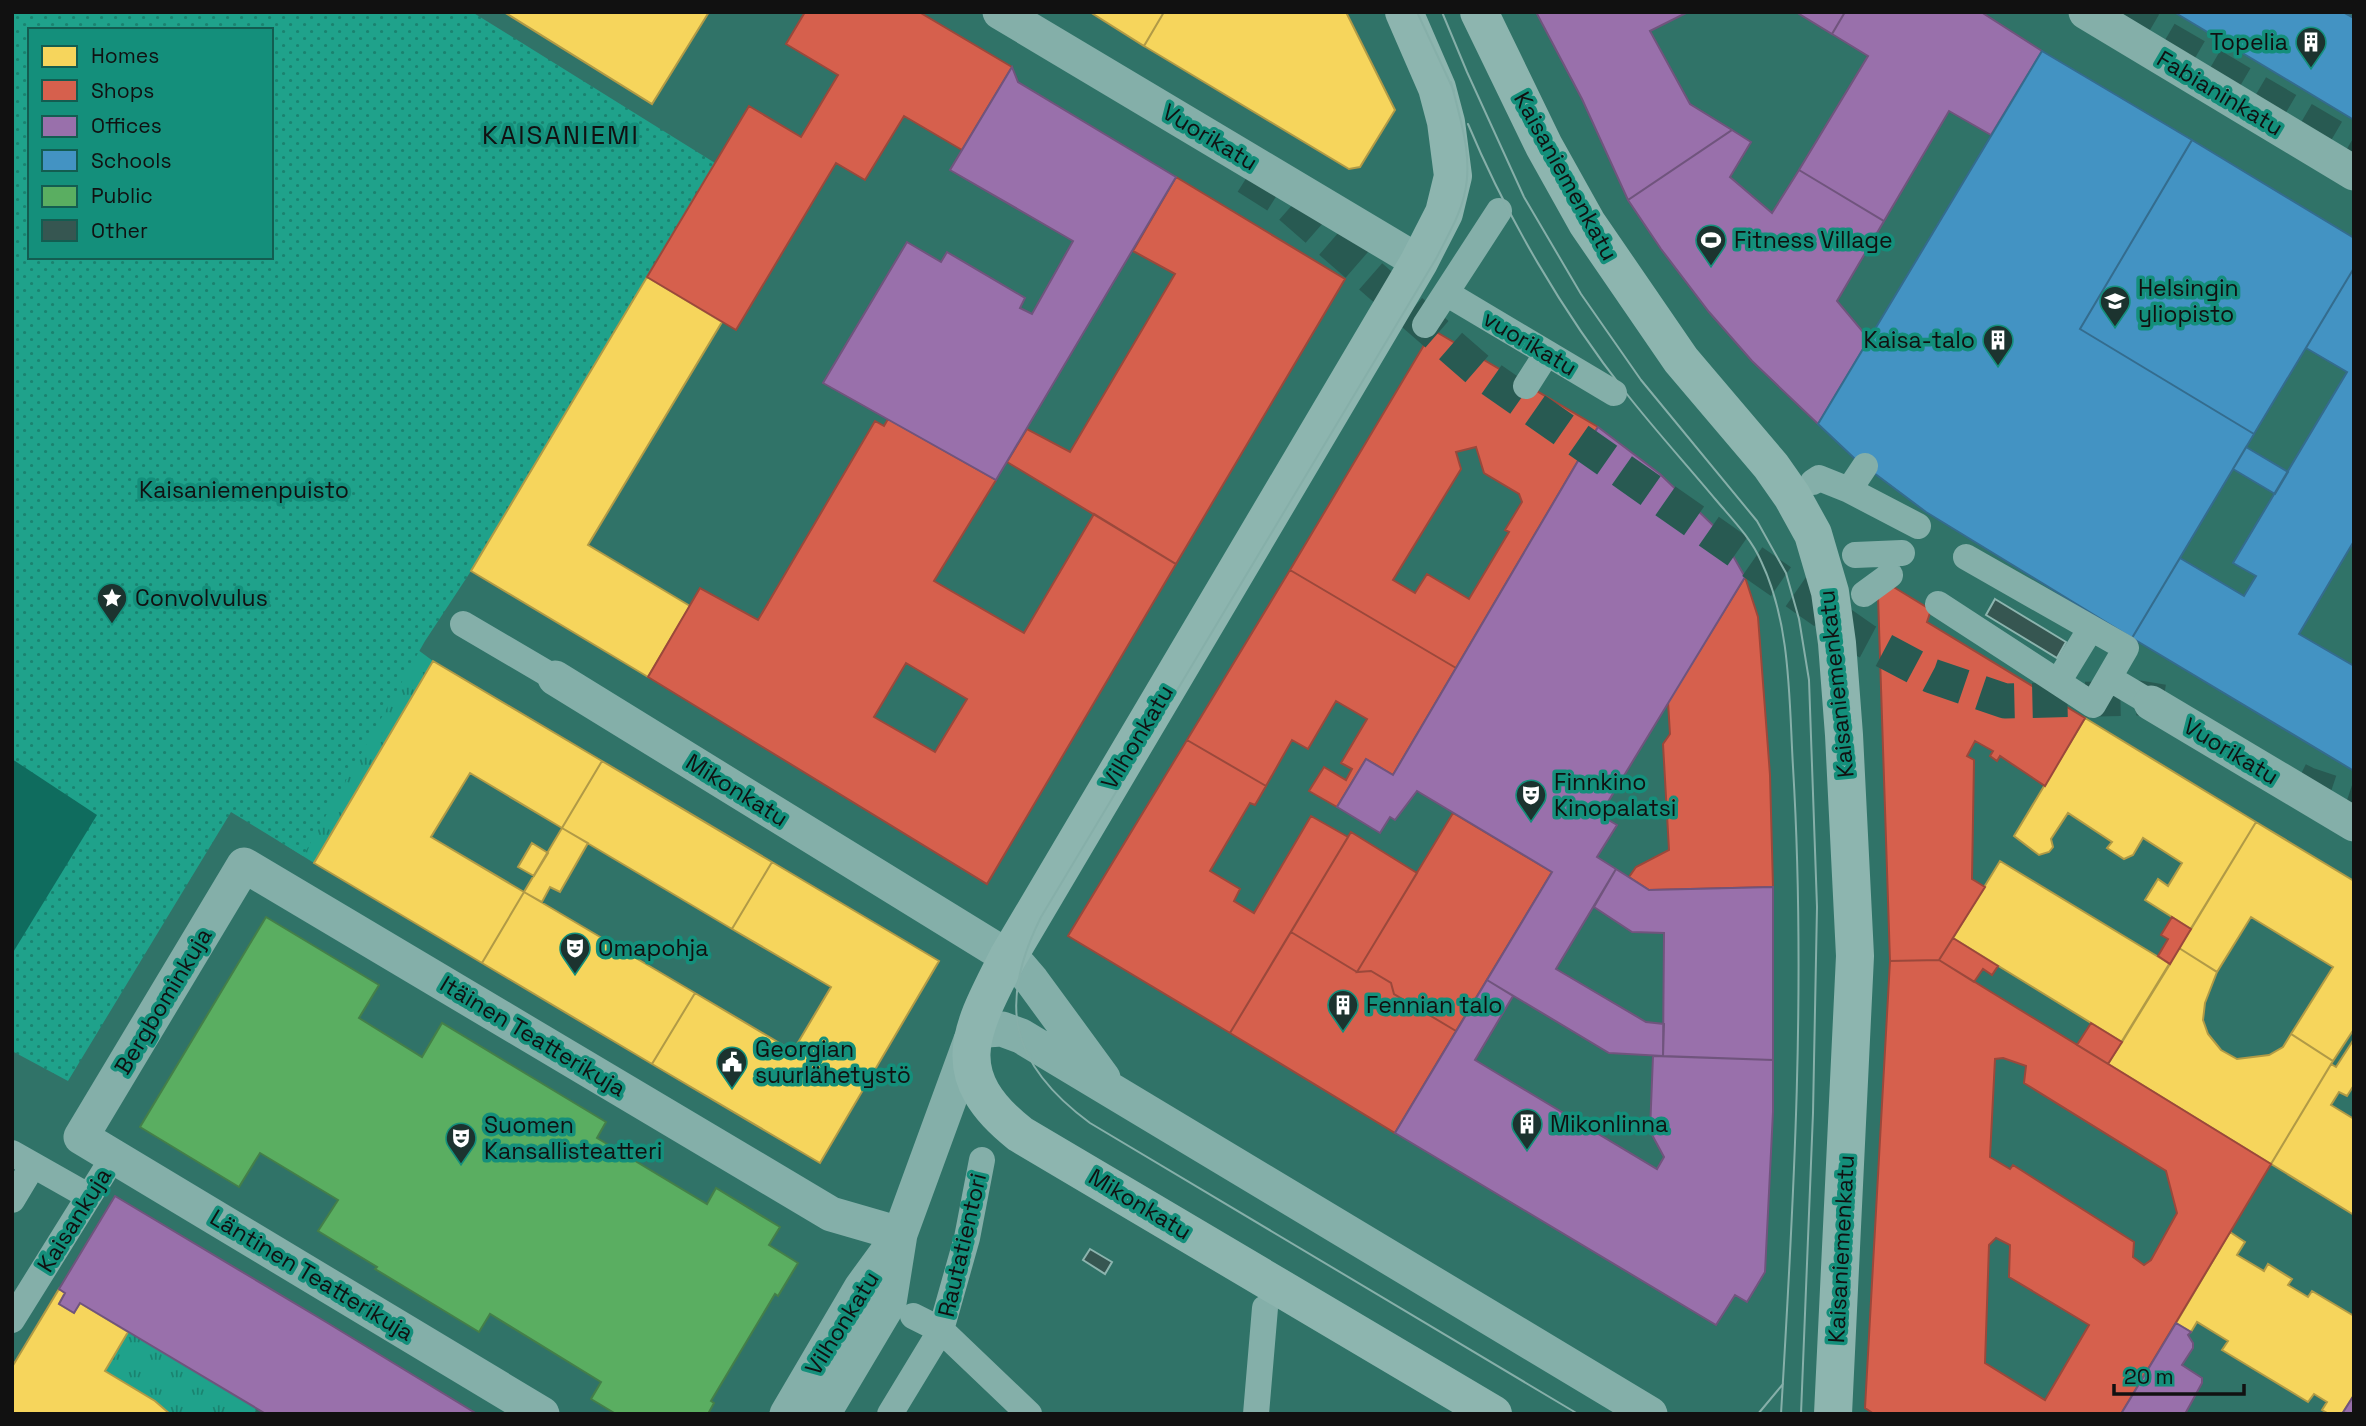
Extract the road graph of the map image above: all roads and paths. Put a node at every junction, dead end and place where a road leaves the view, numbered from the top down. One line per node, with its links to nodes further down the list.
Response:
1 (1000, 12): 7 (street, Vuorikatu)
2 (1404, 12): 7 (main road)
3 (1479, 12): 51 (main road, Kaisaniemenkatu)
4 (2086, 12): 5 (street, Fabianinkatu)
5 (2354, 173)
6 (1499, 211): 8 (street)
7 (1419, 262): 29 (main road, Vilhonkatu)
8 (1446, 293): 9 (street); 10 (street, vuorikatu)
9 (1425, 325)
10 (1546, 353): 11 (street); 12 (street, vuorikatu)
11 (1526, 386)
12 (1614, 393)
13 (1865, 466): 15 (street)
14 (1813, 482): 15 (street)
15 (1849, 490): 16 (street)
16 (1918, 526)
17 (1855, 555): 19 (street)
18 (1966, 557): 22 (street)
19 (1864, 594)
20 (1938, 604): 25 (street)
21 (463, 624): 23 (street, Mikonkatu)
22 (2091, 628): 24 (street); 25 (street)
23 (555, 678): 29 (street, Mikonkatu)
24 (2109, 678): 25 (street); 26 (street, Vuorikatu)
25 (2058, 682)
26 (2151, 703): 27 (street, Vuorikatu)
27 (2354, 824)
28 (244, 865): 32 (street, Bergbominkuja); 38 (street, Itäinen Teatterikuja)
29 (1008, 957): 30 (main road, Vilhonkatu); 31 (street, Mikonkatu)
30 (971, 1040): 31 (street, Mikonkatu); 38 (street, Vilhonkatu); 49 (main road, Mikonkatu)
31 (1111, 1089): 50 (street, Mikonkatu)
32 (81, 1137): 33 (street, Läntinen Teatterikuja)
33 (114, 1156): 36 (street, Kaisankuja); 43 (street, Läntinen Teatterikuja)
34 (23, 1159): 36 (street); 37 (street)
35 (982, 1160): 42 (street, Rautatientori)
36 (88, 1196): 41 (street, Kaisankuja)
37 (12, 1200)
38 (900, 1234): 44 (street, Vilhonkatu); 45 (street, Vilhonkatu)
39 (1265, 1308): 48 (street)
40 (914, 1316): 42 (street, Rautatientori)
41 (12, 1320)
42 (941, 1330): 46 (street, Rautatientori); 47 (street, Rautatientori)
43 (542, 1414)
44 (787, 1414)
45 (823, 1414)
46 (890, 1414)
47 (1029, 1414)
48 (1256, 1414)
49 (1493, 1414)
50 (1650, 1414)
51 (1833, 1414)

